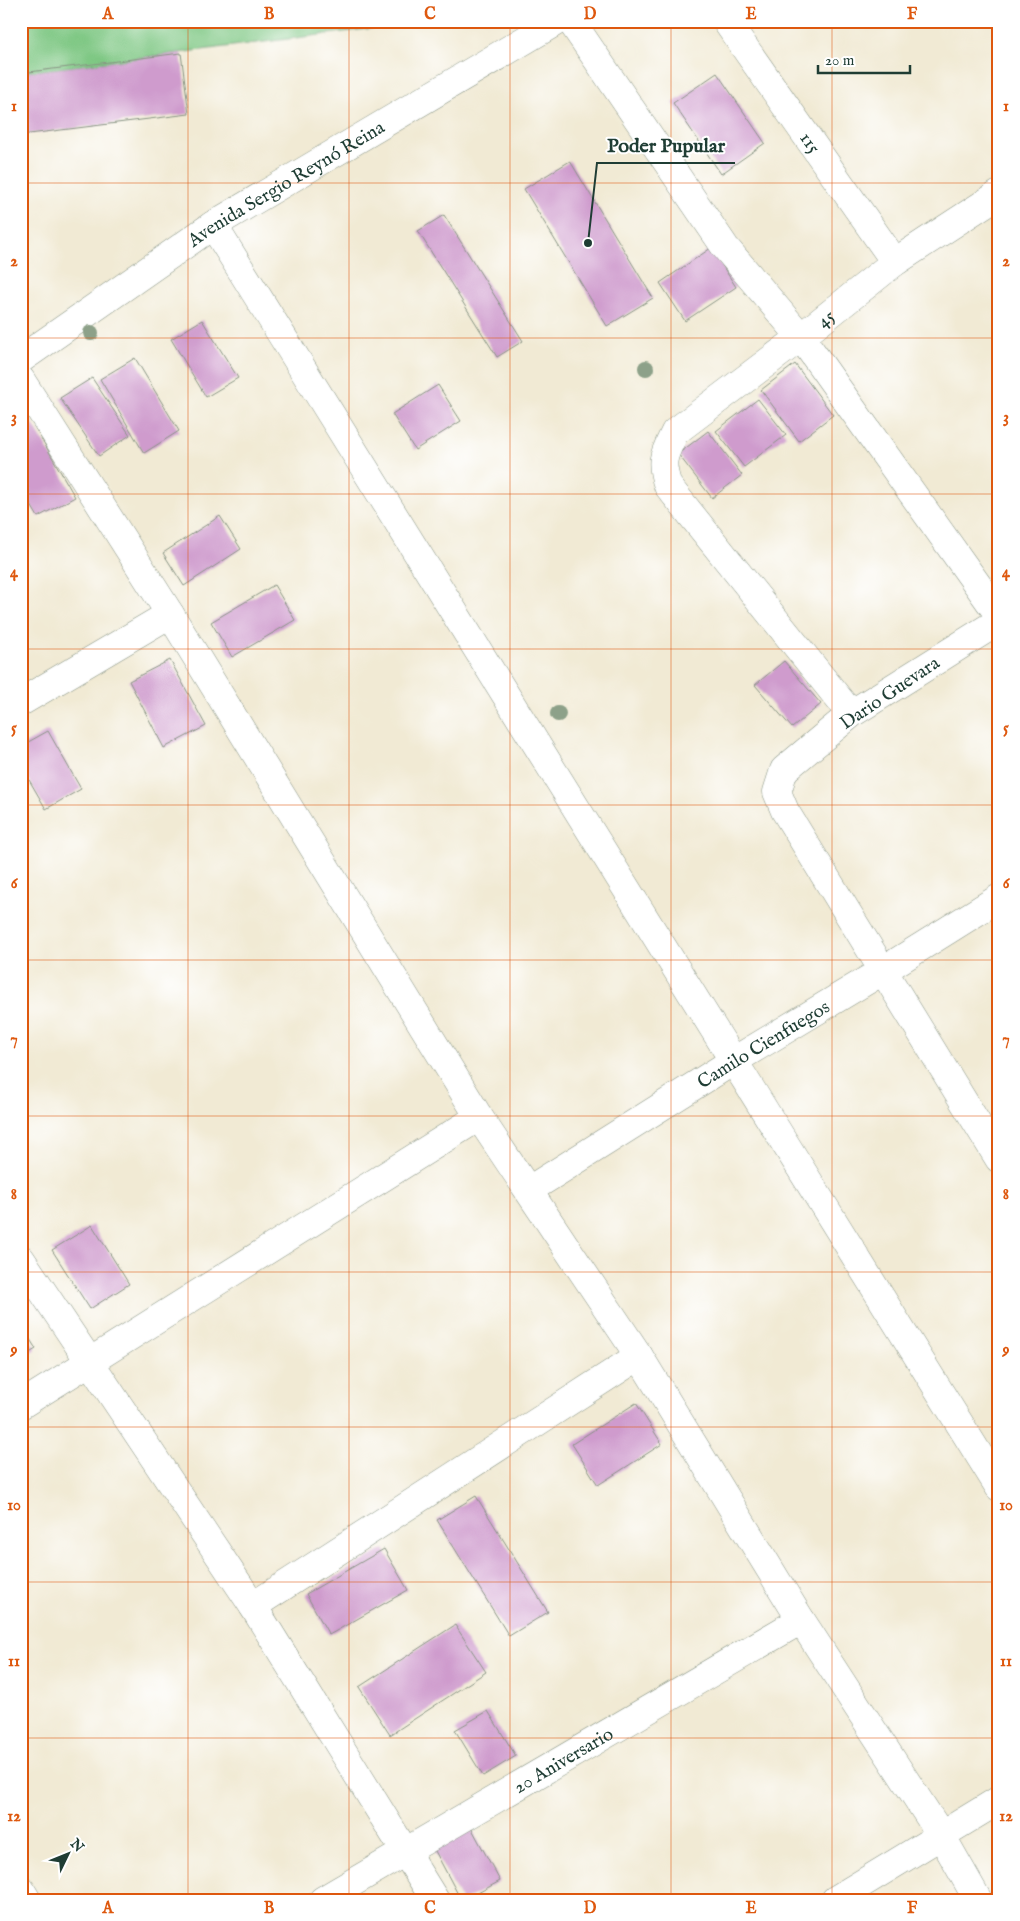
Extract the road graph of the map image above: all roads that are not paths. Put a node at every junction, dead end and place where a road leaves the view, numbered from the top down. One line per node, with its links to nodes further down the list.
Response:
1 (557, 21): 5 (street, Avenida Sergio Reynó Reina)
2 (571, 21): 7 (street)
3 (726, 21): 6 (street, 115)
4 (999, 194): 6 (street, 45)
5 (213, 225): 8 (street, Avenida Sergio Reynó Reina); 17 (street)
6 (895, 262): 7 (street, 45)
7 (801, 337): 11 (street); 14 (street, 45)
8 (21, 359)
9 (21, 380): 10 (street)
10 (170, 614): 13 (street); 18 (street)
11 (999, 615)
12 (999, 621): 14 (street, Dario Guevara)
13 (21, 702)
14 (851, 714): 16 (street, Dario Guevara)
15 (999, 898): 16 (street, Camilo Cienfuegos)
16 (884, 970): 17 (street, Camilo Cienfuegos); 19 (street)
17 (734, 1060): 20 (street, Camilo Cienfuegos); 25 (street)
18 (479, 1117): 20 (street); 23 (street)
19 (999, 1159)
20 (529, 1190): 22 (street)
21 (21, 1259): 23 (street)
22 (639, 1356): 26 (street); 27 (street)
23 (89, 1363): 24 (street); 26 (street)
24 (21, 1405)
25 (999, 1487)
26 (253, 1606): 30 (street)
27 (801, 1620): 29 (street); 30 (street, 20 Aniversario)
28 (999, 1800): 29 (street)
29 (941, 1835): 35 (street); 36 (street)
30 (406, 1852): 33 (street, 20 Aniversario); 34 (street)
31 (21, 1890): 32 (street)
32 (27, 1900)
33 (323, 1900)
34 (434, 1900)
35 (835, 1900)
36 (978, 1900)

